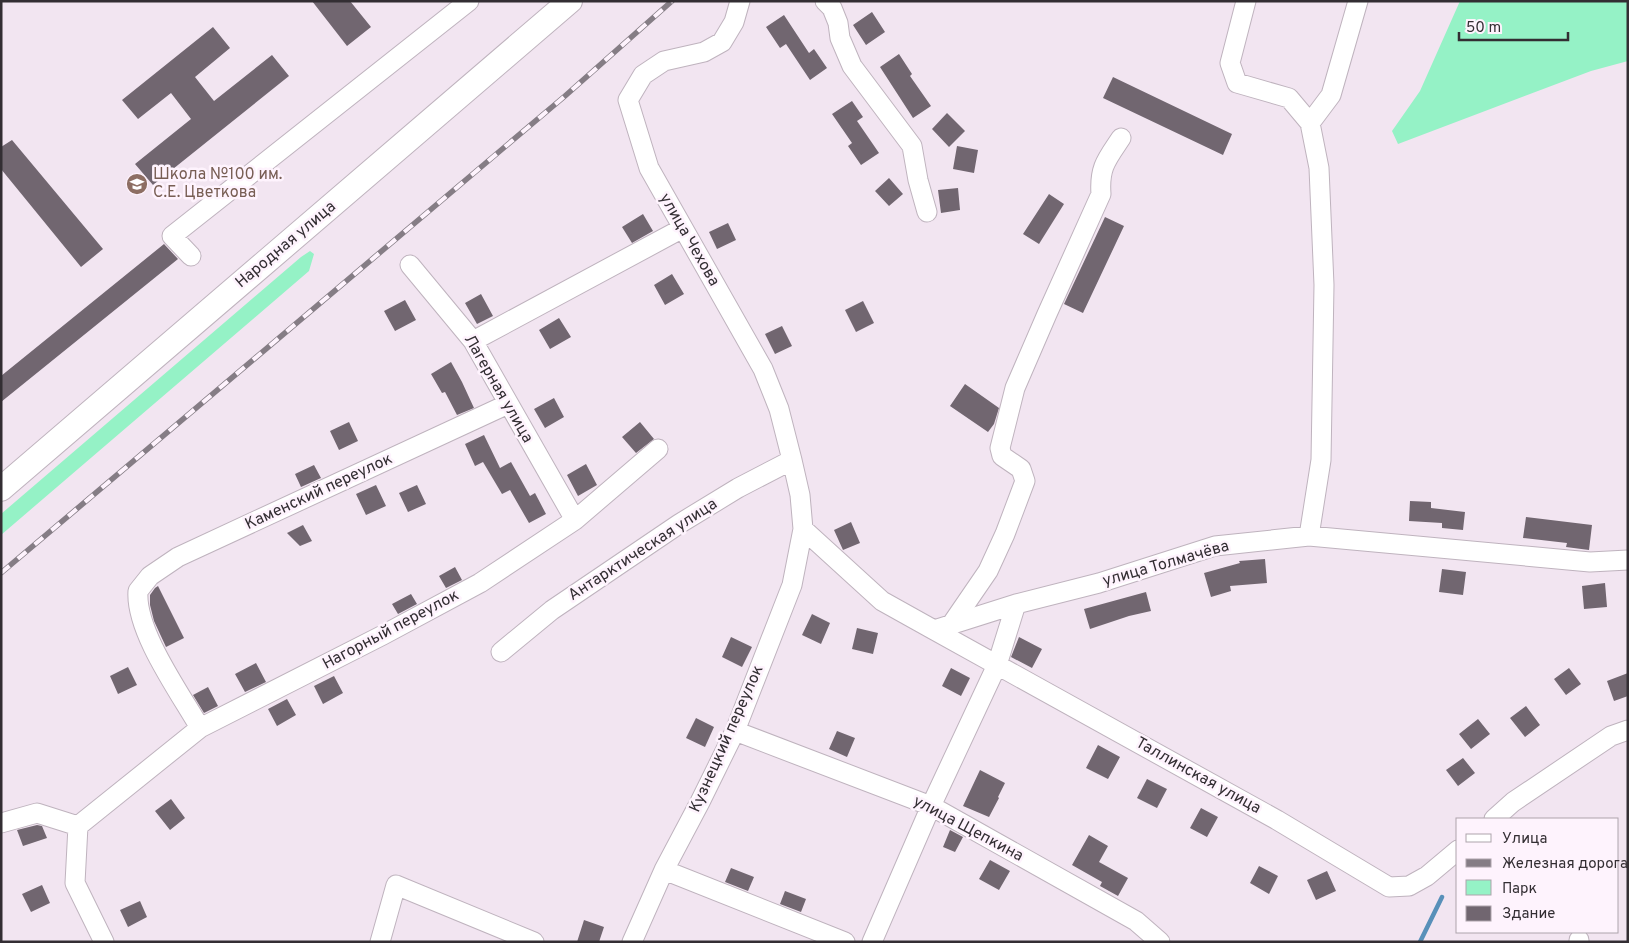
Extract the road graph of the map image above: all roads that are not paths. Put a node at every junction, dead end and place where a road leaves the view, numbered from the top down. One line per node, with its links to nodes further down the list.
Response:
1 (469, 1): 11 (street)
2 (570, 1): 17 (main road, Народная улица)
3 (740, 1): 10 (street, улица Чехова)
4 (826, 1): 9 (street)
5 (1246, 1): 7 (street)
6 (1358, 1): 7 (street)
7 (1310, 123): 20 (street)
8 (1121, 138): 23 (street)
9 (927, 212)
10 (683, 228): 13 (street); 16 (street, улица Чехова)
11 (191, 256)
12 (410, 265): 13 (street, Лагерная улица)
13 (473, 341): 14 (street, Лагерная улица)
14 (508, 404): 18 (street, Лагерная улица); 26 (street, Каменский переулок)
15 (658, 449): 18 (street, Нагорный переулок)
16 (792, 460): 19 (street, улица Чехова); 24 (street, Антарктическая улица)
17 (1, 489)
18 (575, 520): 26 (street, Нагорный переулок)
19 (803, 529): 23 (street); 28 (street, Кузнецкий переулок)
20 (1309, 536): 21 (street, улица Толмачёва); 22 (street, улица Толмачёва)
21 (1628, 560)
22 (1016, 604): 23 (street, улица Толмачёва); 25 (street)
23 (943, 627): 25 (street, Таллинская улица)
24 (501, 652)
25 (997, 665): 29 (street); 33 (street, Таллинская улица)
26 (200, 728): 32 (street)
27 (1628, 730): 30 (street)
28 (735, 731): 29 (street, улица Щепкина); 34 (street, Кузнецкий переулок)
29 (931, 806): 40 (street); 41 (street, улица Щепкина)
30 (1495, 818)
31 (1, 823): 32 (street)
32 (78, 826): 35 (street)
33 (1456, 852)
34 (664, 870): 38 (street, Кузнецкий переулок); 39 (street)
35 (104, 942)
36 (380, 942): 37 (street)
37 (534, 942)
38 (632, 942)
39 (846, 942)
40 (872, 942)
41 (1160, 942)

